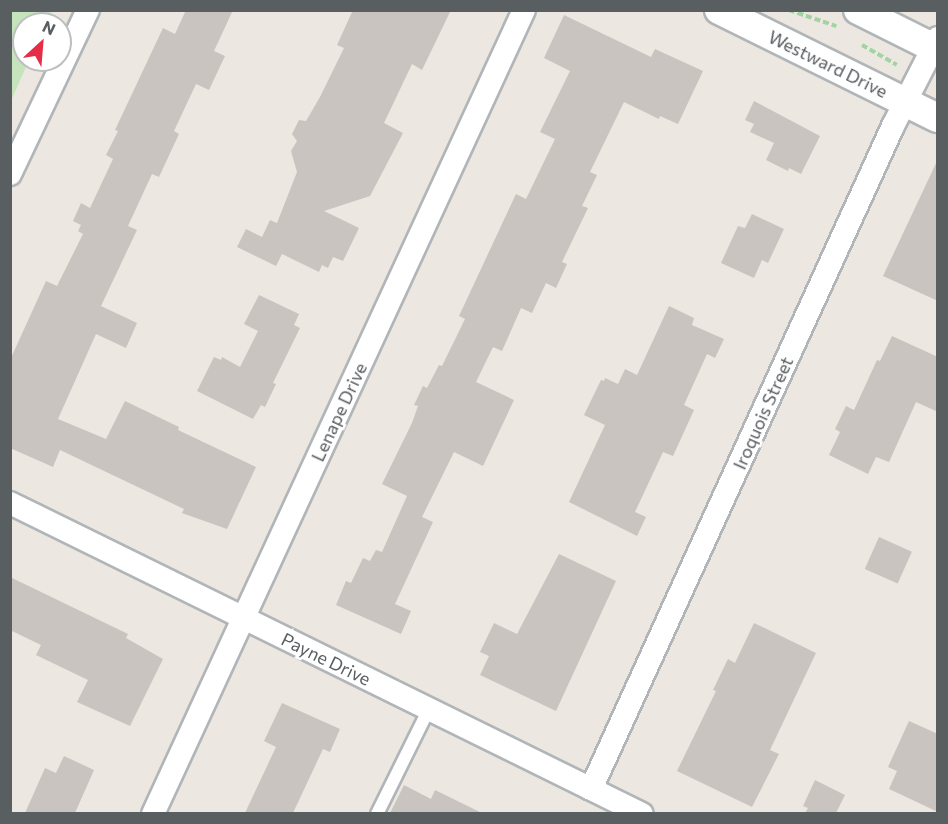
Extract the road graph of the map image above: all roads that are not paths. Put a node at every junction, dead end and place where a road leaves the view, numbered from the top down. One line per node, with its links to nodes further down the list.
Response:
1 (88, 10): 8 (street)
2 (524, 10): 10 (street, Lenape Drive)
3 (719, 10): 6 (street, Westward Drive)
4 (858, 10): 5 (street)
5 (936, 45): 6 (street, Iroquois Street)
6 (905, 101): 7 (street, Westward Drive); 12 (street, Iroquois Street)
7 (938, 118)
8 (10, 174)
9 (10, 503): 10 (street, Payne Drive)
10 (243, 618): 11 (street, Payne Drive); 13 (street, Lenape Drive)
11 (429, 710): 12 (street, Payne Drive); 14 (lane)
12 (591, 789): 15 (street, Payne Drive)
13 (153, 813)
14 (377, 813)
15 (642, 813)

